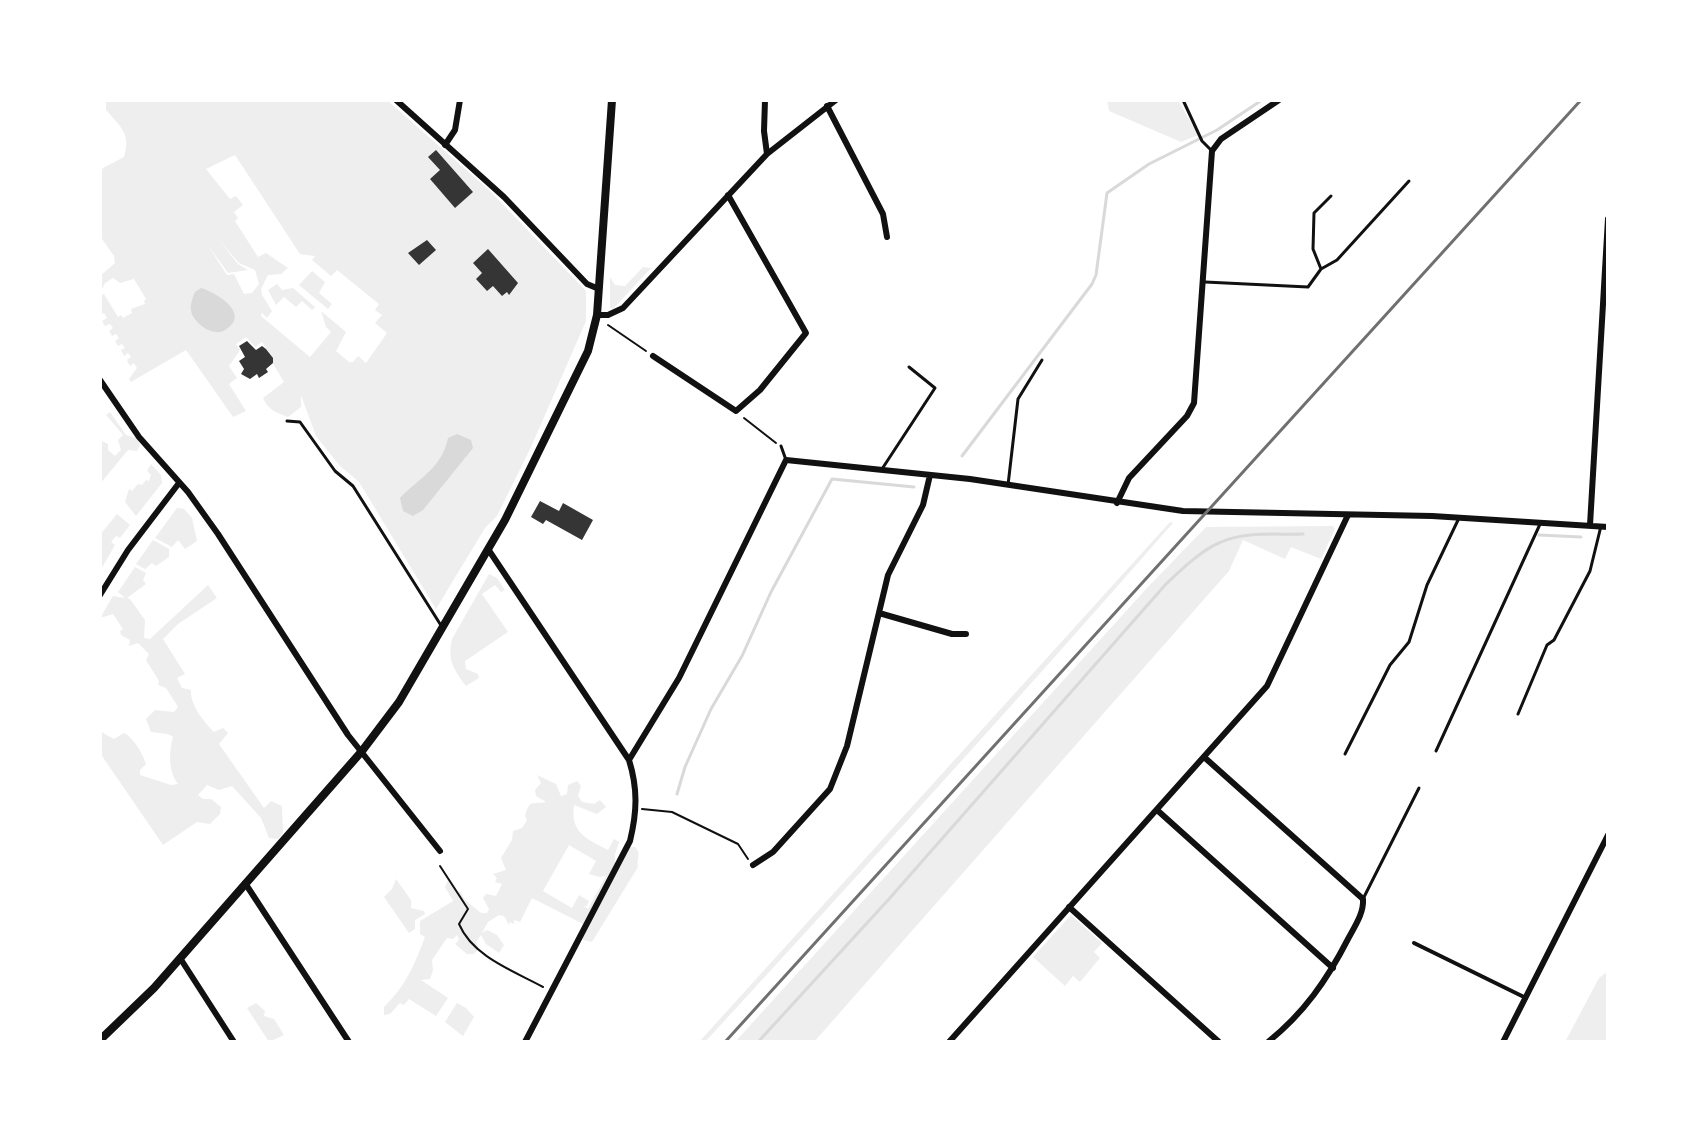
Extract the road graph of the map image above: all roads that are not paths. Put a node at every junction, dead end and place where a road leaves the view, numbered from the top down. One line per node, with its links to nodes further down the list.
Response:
1 (396, 100): 9 (street)
2 (460, 100): 9 (street)
3 (612, 100): 19 (main road)
4 (765, 100): 11 (street)
5 (836, 100): 8 (street)
6 (1183, 100): 10 (lane)
7 (1279, 100): 10 (street)
8 (827, 106): 11 (street); 16 (street)
9 (445, 145): 19 (street)
10 (1212, 151): 18 (street)
11 (767, 154): 13 (street)
12 (1409, 181): 17 (lane)
13 (728, 195): 20 (street); 21 (street)
14 (1331, 196): 17 (lane)
15 (1608, 219): 36 (street)
16 (887, 237)
17 (1321, 269): 18 (lane)
18 (1201, 281): 32 (street)
19 (599, 289): 20 (main road)
20 (597, 315): 38 (main road)
21 (653, 356)
22 (1042, 360): 31 (lane)
23 (909, 367): 28 (lane)
24 (100, 380): 30 (street)
25 (287, 421): 41 (lane)
26 (781, 446): 27 (lane)
27 (786, 460): 28 (street); 48 (street)
28 (882, 469): 29 (street)
29 (930, 475): 31 (street); 40 (street)
30 (179, 483): 39 (street); 44 (street)
31 (1008, 485): 32 (street)
32 (1117, 503): 33 (street)
33 (1348, 515): 34 (street); 47 (street)
34 (1459, 518): 35 (street); 46 (lane)
35 (1541, 522): 36 (street); 45 (lane)
36 (1590, 525): 37 (street)
37 (1605, 526): 43 (lane)
38 (488, 549): 41 (main road); 48 (street)
39 (100, 595)
40 (879, 613): 42 (street); 53 (street)
41 (442, 627): 44 (main road)
42 (966, 634)
43 (1518, 714)
44 (362, 751): 52 (street); 54 (main road)
45 (1436, 751)
46 (1345, 754)
47 (1204, 757): 50 (street); 55 (street)
48 (629, 760): 64 (street)
49 (1419, 788): 55 (lane)
50 (1157, 810): 56 (street); 59 (street)
51 (1608, 835): 60 (street)
52 (440, 851)
53 (753, 865)
54 (245, 883): 58 (main road); 63 (street)
55 (1363, 899): 59 (street)
56 (1069, 907): 65 (street); 66 (street)
57 (1414, 943): 60 (street)
58 (180, 958): 61 (main road); 62 (street)
59 (1333, 968): 67 (street)
60 (1526, 998): 68 (street)
61 (100, 1040)
62 (234, 1042)
63 (349, 1042)
64 (525, 1042)
65 (949, 1042)
66 (1219, 1042)
67 (1268, 1042)
68 (1503, 1042)

